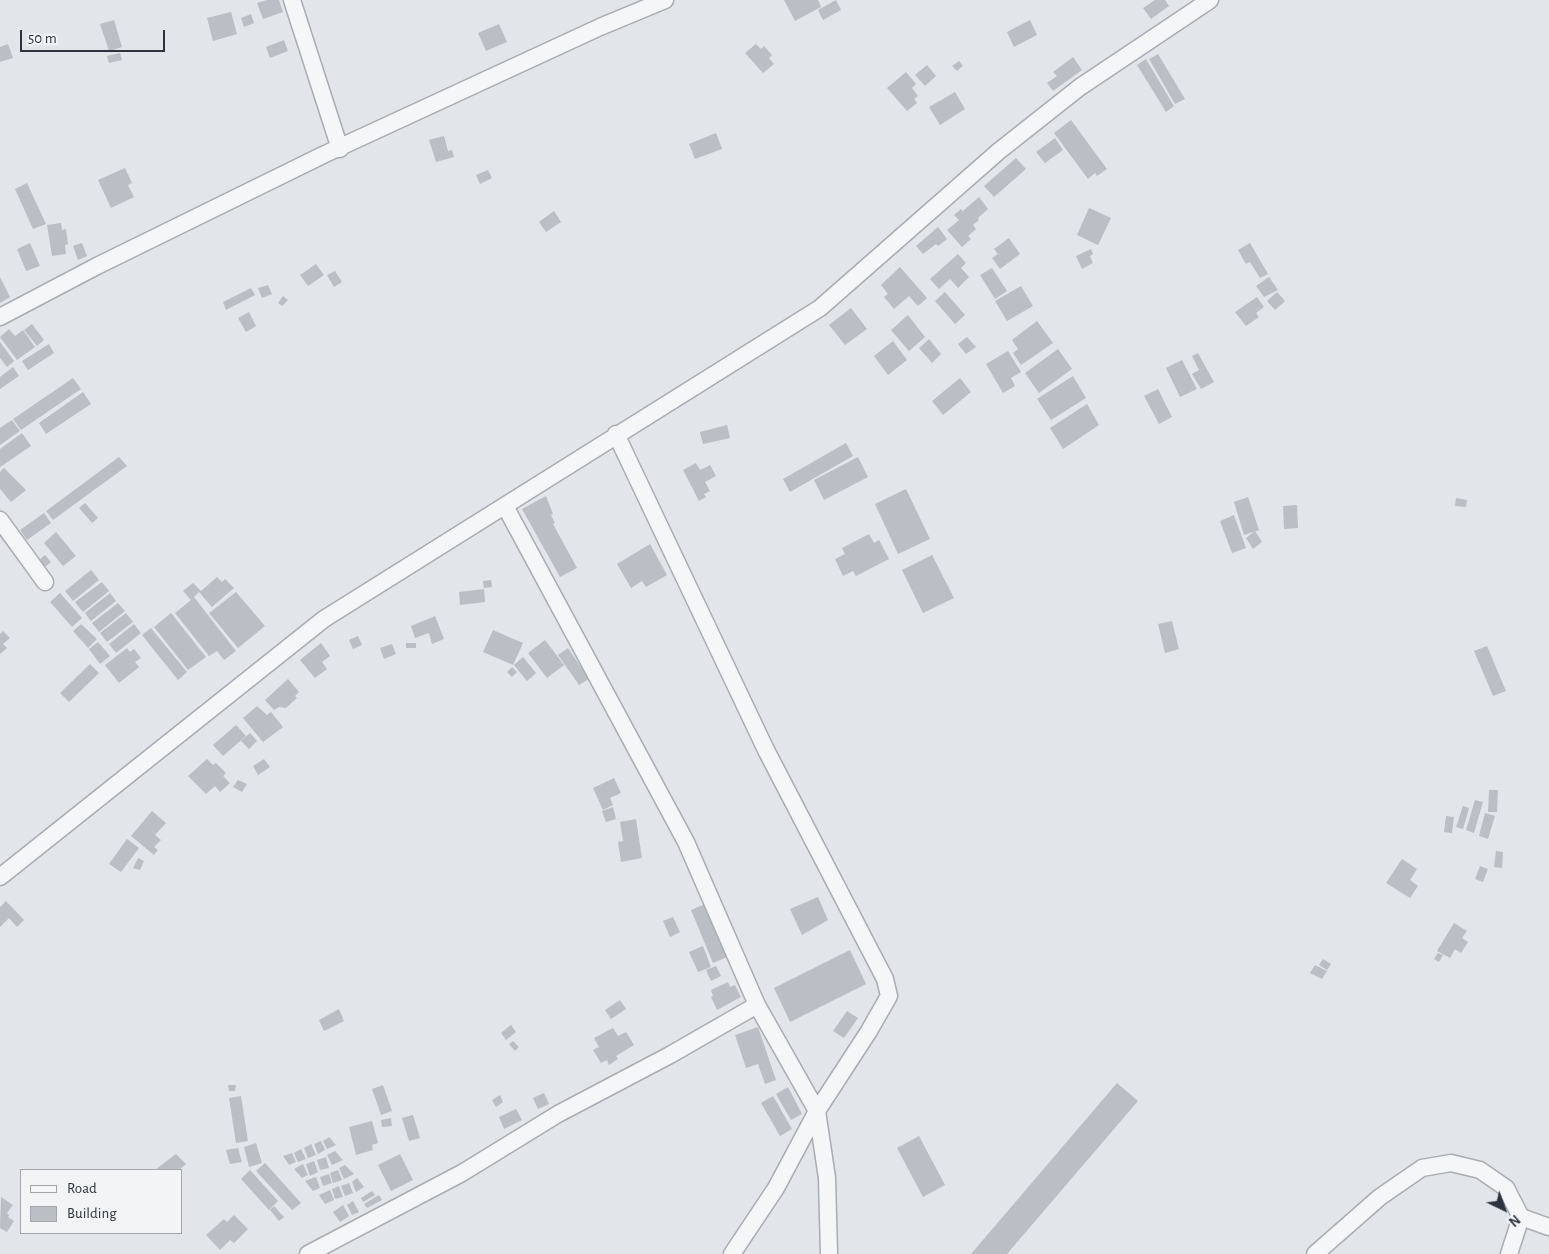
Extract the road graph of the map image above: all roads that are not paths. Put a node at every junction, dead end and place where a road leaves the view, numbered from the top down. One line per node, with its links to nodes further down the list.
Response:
1 (292, 0): 4 (street)
2 (665, 0): 4 (street)
3 (1210, 0): 6 (street)
4 (340, 149): 5 (street)
5 (0, 317)
6 (616, 434): 7 (street); 12 (street)
7 (505, 506): 10 (street); 11 (street)
8 (0, 520): 9 (street)
9 (45, 582)
10 (0, 878)
11 (757, 1005): 12 (street); 15 (street)
12 (817, 1111): 16 (street); 17 (street)
13 (1521, 1217): 14 (street); 18 (street); 19 (street)
14 (1549, 1227)
15 (308, 1254)
16 (732, 1254)
17 (829, 1254)
18 (1315, 1254)
19 (1509, 1254)

